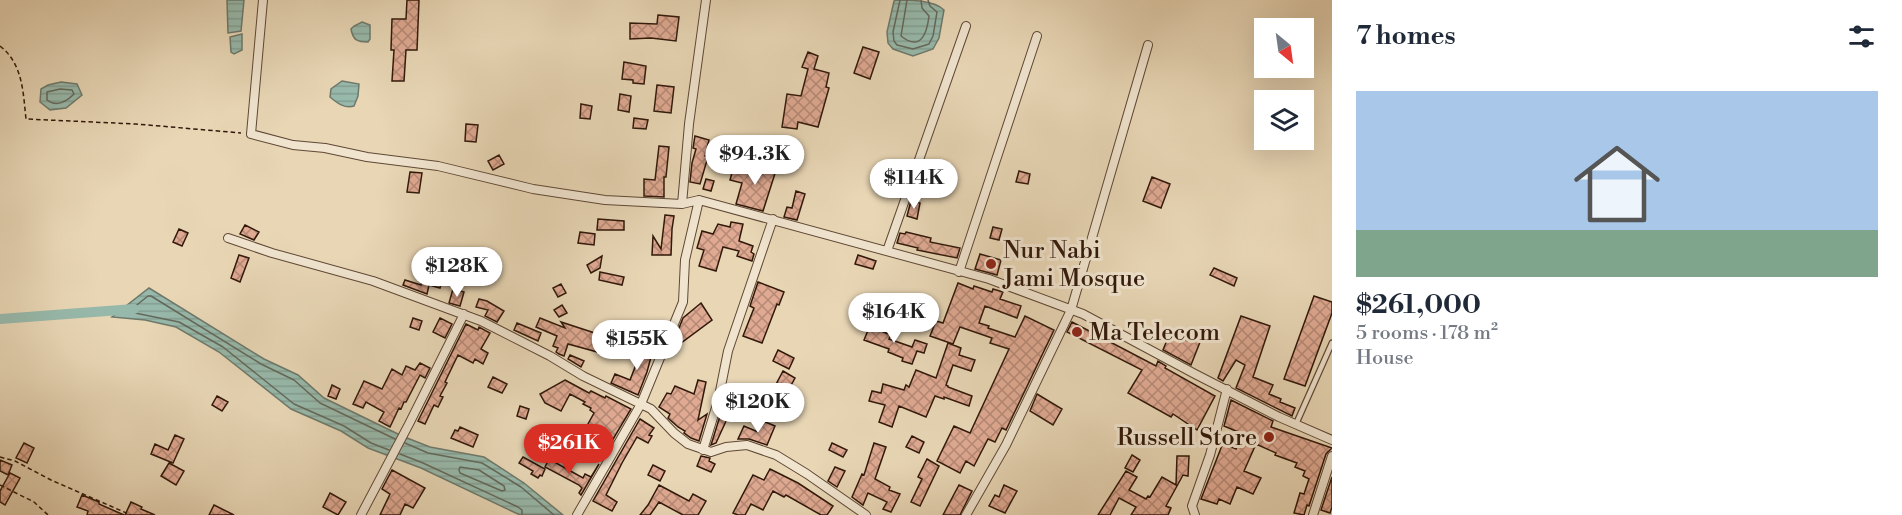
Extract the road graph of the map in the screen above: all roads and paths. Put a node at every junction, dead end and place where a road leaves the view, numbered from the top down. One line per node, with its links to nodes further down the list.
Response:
1 (263, 0): 7 (street)
2 (706, 0): 9 (street)
3 (966, 26): 12 (street)
4 (1037, 36): 13 (street)
5 (1148, 45): 14 (street)
6 (0, 46): 7 (path)
7 (250, 134): 9 (street)
8 (699, 200): 9 (street); 10 (street); 18 (street)
9 (682, 204)
10 (773, 219): 12 (street); 21 (street)
11 (228, 238): 15 (street)
12 (887, 251): 13 (street)
13 (959, 272): 14 (street)
14 (1071, 310): 17 (street); 30 (street)
15 (464, 314): 18 (street); 27 (street)
16 (1332, 343): 19 (lane)
17 (1227, 389): 19 (street); 31 (street)
18 (641, 404): 21 (street); 28 (street)
19 (1296, 424): 20 (street)
20 (1332, 440)
21 (703, 450): 29 (street)
22 (1332, 456): 32 (street)
23 (0, 457): 26 (path)
24 (0, 485): 25 (path)
25 (48, 515)
26 (131, 515)
27 (361, 515)
28 (577, 515)
29 (866, 515)
30 (966, 515)
31 (1196, 515)
32 (1313, 515)

